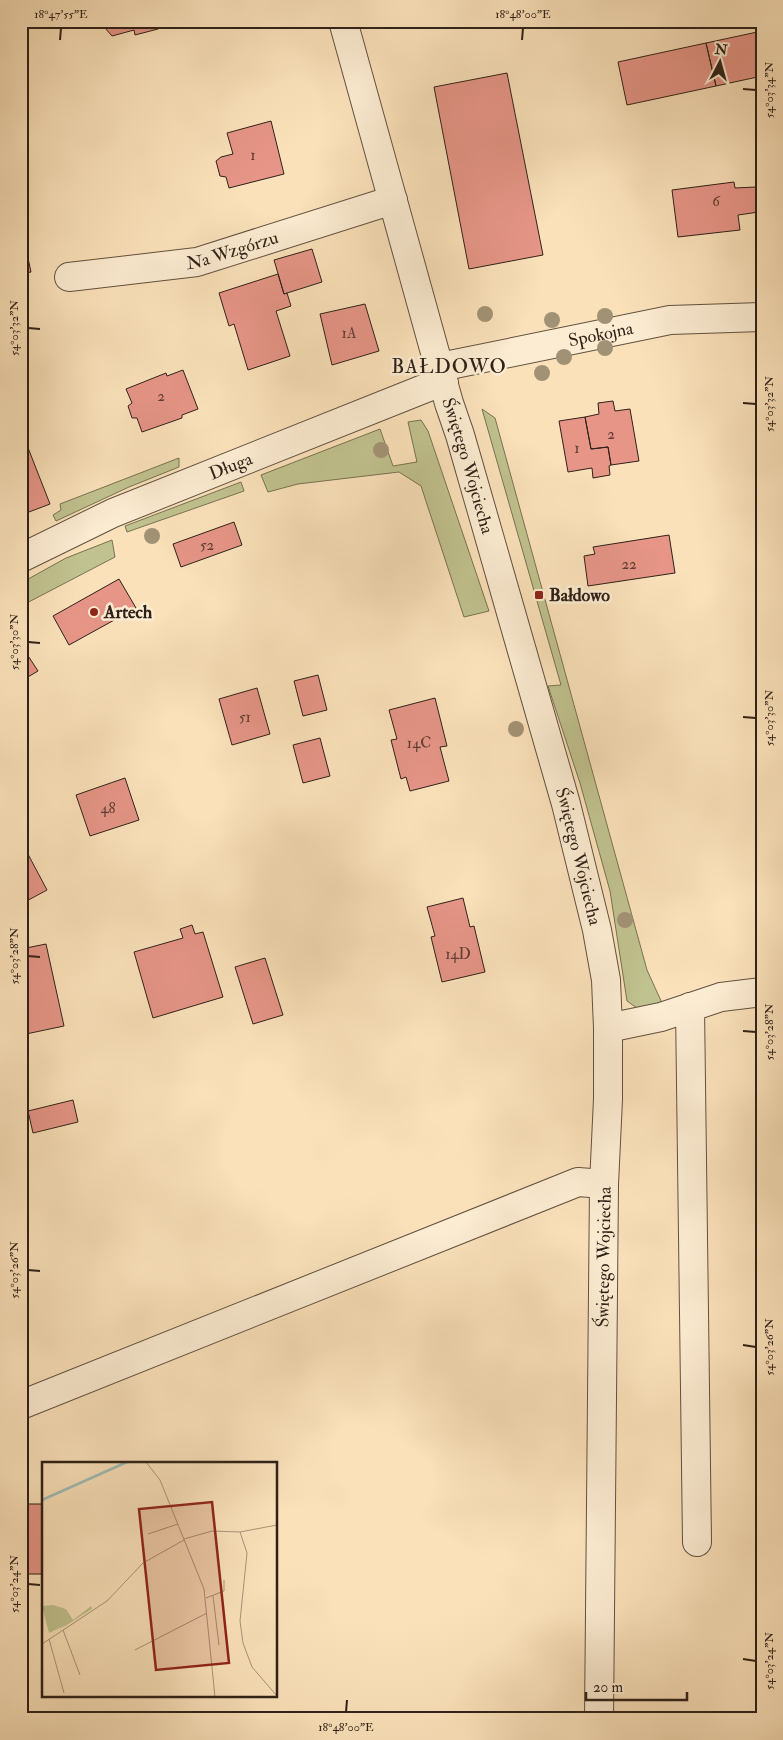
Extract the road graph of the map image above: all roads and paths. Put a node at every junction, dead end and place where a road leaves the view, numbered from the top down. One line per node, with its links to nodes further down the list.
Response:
1 (344, 21): 2 (street, Świętego Wojciecha)
2 (393, 200): 3 (street, Na Wzgórzu); 5 (street, Świętego Wojciecha)
3 (68, 277)
4 (762, 317): 5 (street, Spokojna)
5 (442, 375): 6 (street, Długa); 9 (street, Świętego Wojciecha)
6 (21, 558)
7 (762, 992): 8 (street)
8 (690, 1007): 9 (street); 12 (street)
9 (608, 1028): 10 (street, Świętego Wojciecha)
10 (604, 1184): 11 (street); 13 (street, Świętego Wojciecha)
11 (21, 1406)
12 (697, 1542)
13 (599, 1719)

